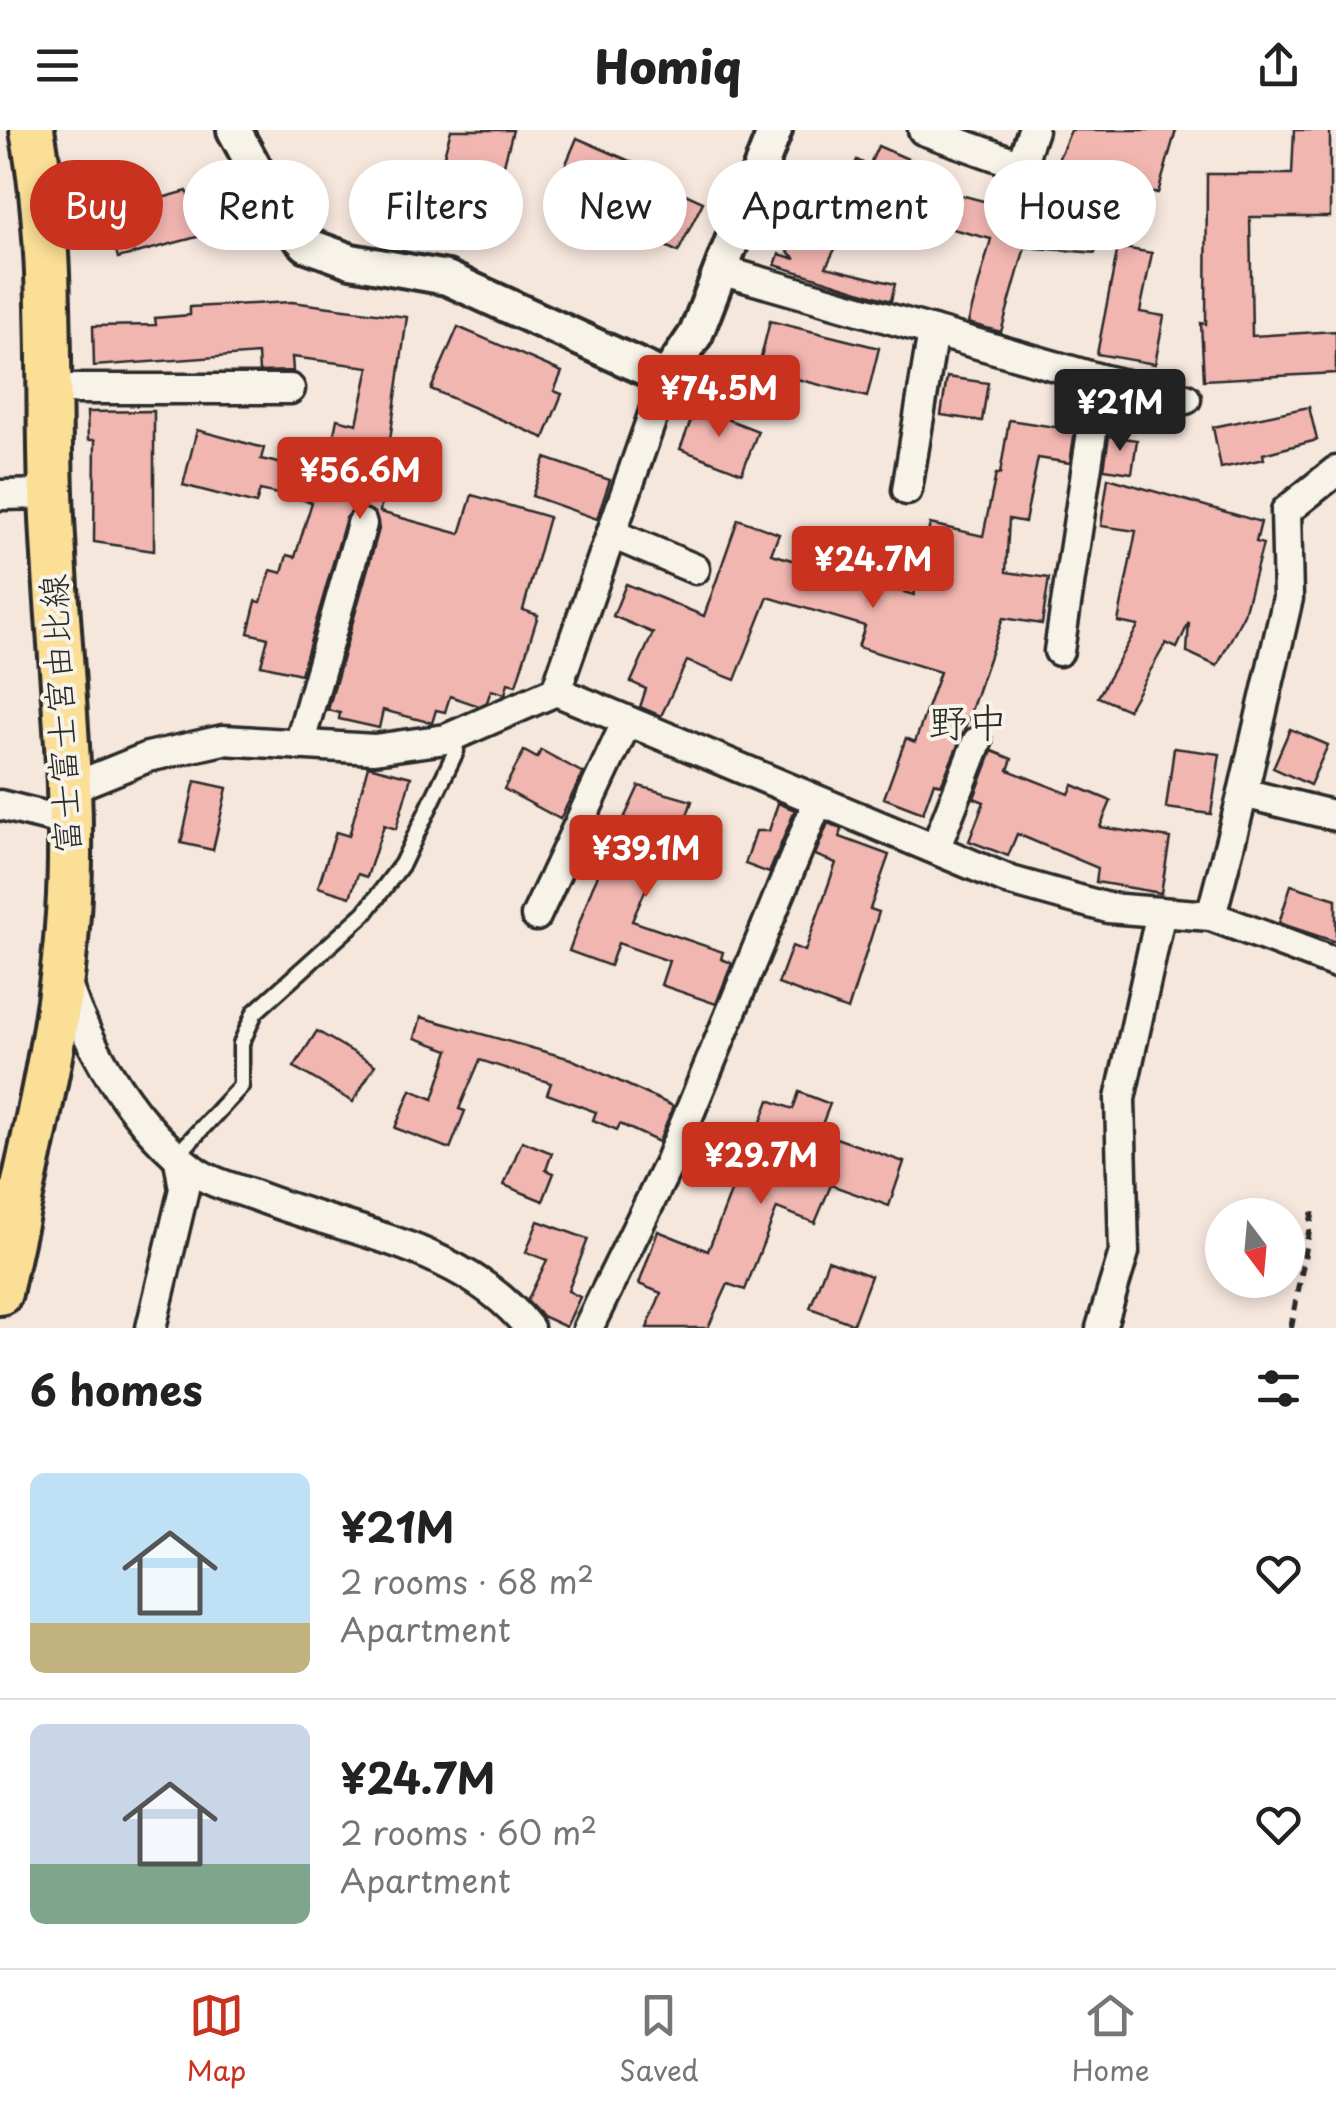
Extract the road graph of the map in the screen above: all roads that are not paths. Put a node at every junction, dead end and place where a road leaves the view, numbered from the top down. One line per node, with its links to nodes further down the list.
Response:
1 (32, 130): 11 (main road, 富士富士宮由比線)
2 (234, 130): 8 (street)
3 (776, 130): 6 (street)
4 (923, 130): 5 (street)
5 (1033, 130)
6 (720, 270): 7 (street); 8 (street)
7 (933, 331): 9 (street); 14 (street)
8 (666, 378): 18 (street)
9 (1100, 379): 12 (street); 20 (street)
10 (290, 389): 11 (street)
11 (48, 390): 16 (main road, 富士富士宮由比線)
12 (1186, 399)
13 (1336, 471): 26 (street)
14 (907, 490)
15 (0, 494): 16 (street)
16 (50, 494): 29 (main road, 富士富士宮由比線)
17 (362, 524): 25 (street)
18 (612, 534): 19 (street); 21 (street)
19 (695, 570)
20 (1058, 652)
21 (556, 691): 22 (street); 23 (street)
22 (626, 720): 27 (street); 33 (street)
23 (454, 734): 25 (street); 37 (lane)
24 (977, 742): 31 (street)
25 (299, 745): 29 (street)
26 (1243, 793): 30 (street); 34 (street)
27 (818, 801): 31 (street); 41 (street)
28 (0, 805): 29 (street)
29 (68, 806): 36 (main road, 富士富士宮由比線)
30 (1336, 816)
31 (936, 847): 32 (street)
32 (1161, 912): 34 (street); 42 (street)
33 (536, 916)
34 (1211, 916): 35 (street)
35 (1336, 963)
36 (64, 976): 37 (street); 38 (main road, 富士富士宮由比線)
37 (178, 1154): 39 (street); 40 (street)
38 (2, 1268)
39 (151, 1328)
40 (529, 1328)
41 (588, 1328)
42 (1101, 1328)

